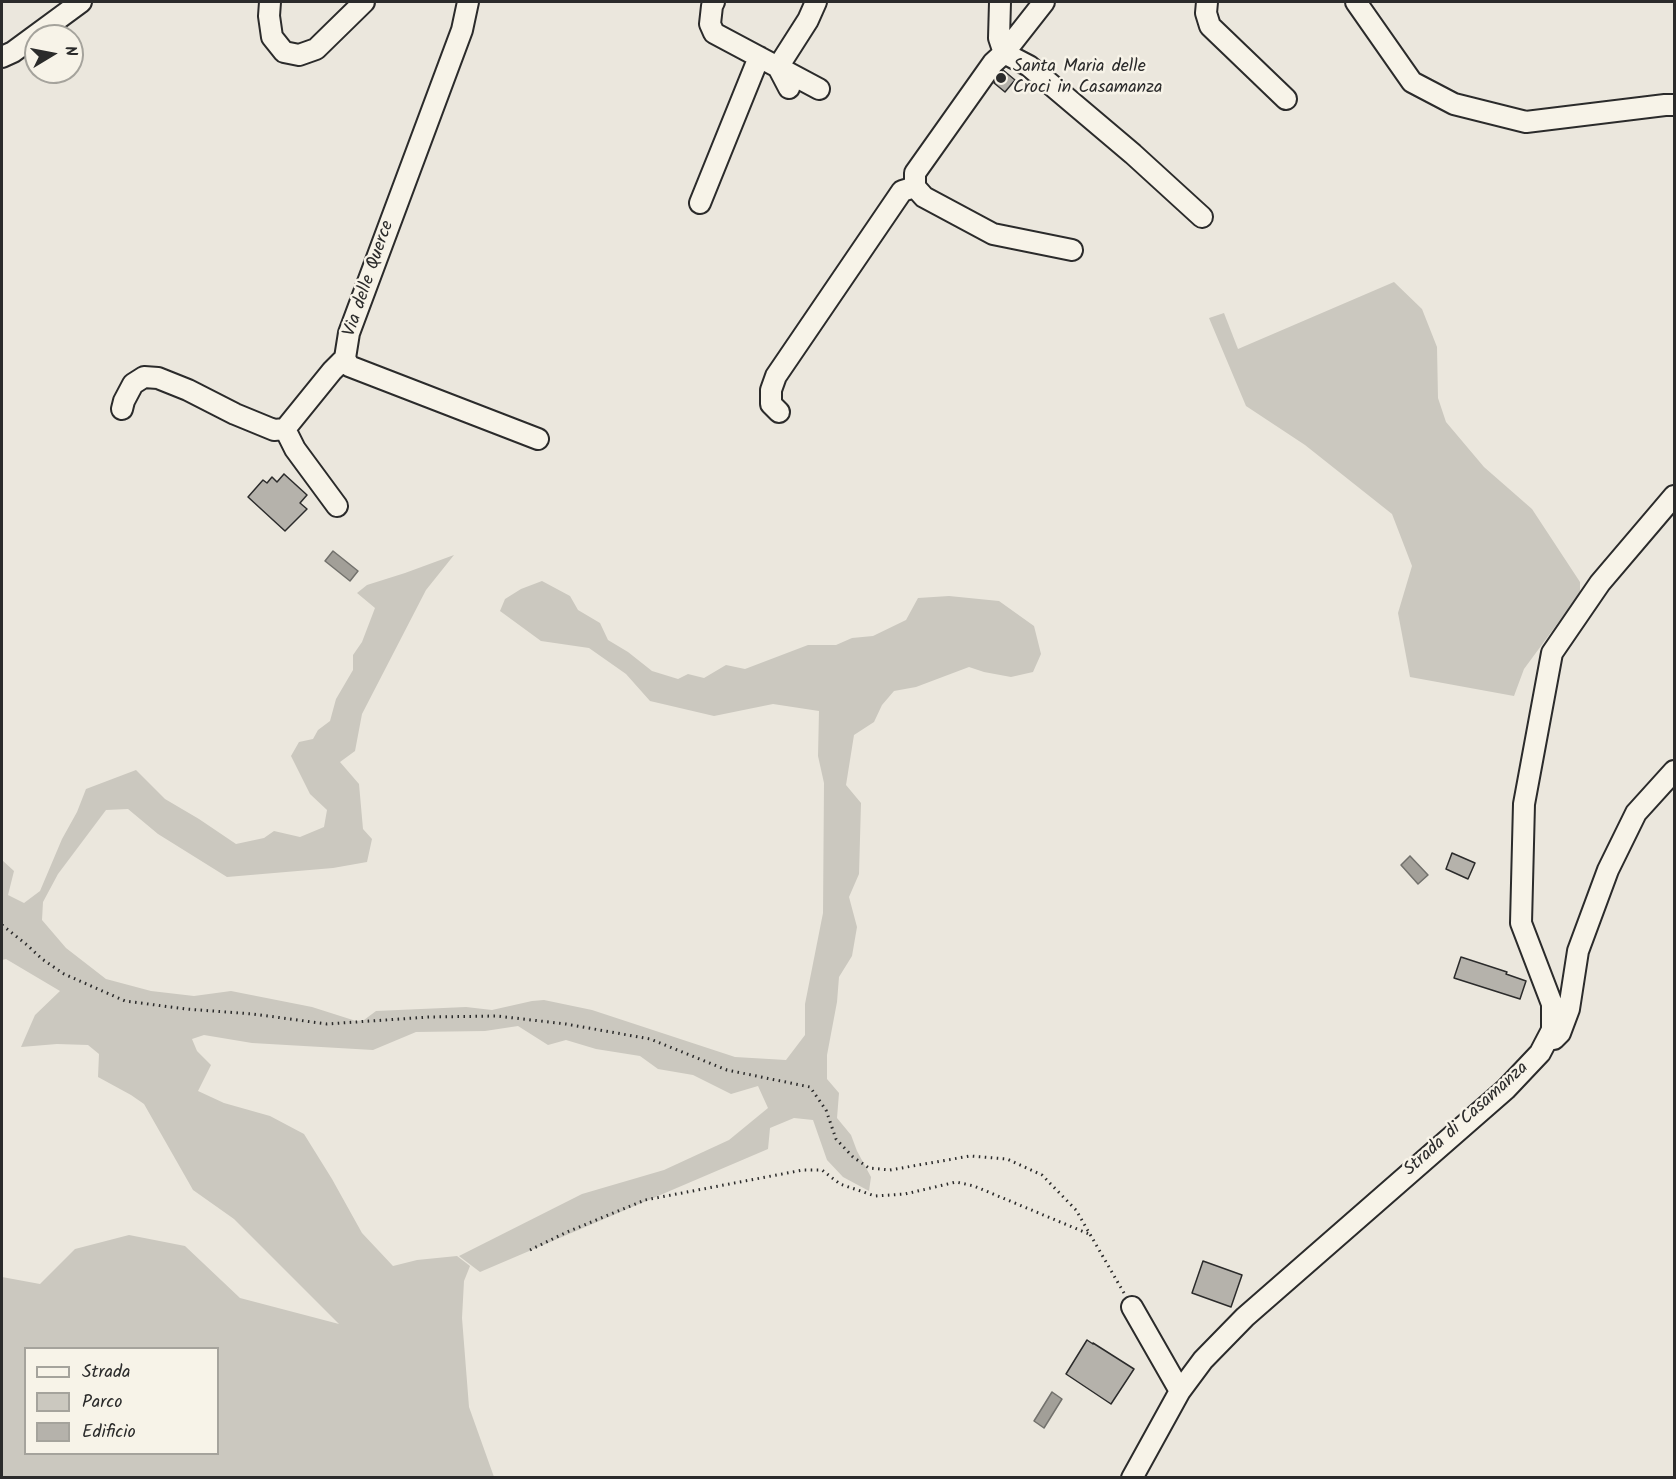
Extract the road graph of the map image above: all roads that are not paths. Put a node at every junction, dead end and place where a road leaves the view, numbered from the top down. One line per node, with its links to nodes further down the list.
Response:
1 (81, 2): 12 (street)
2 (270, 2): 3 (street)
3 (364, 2)
4 (468, 2): 23 (street, Via delle Querce)
5 (714, 2): 13 (street)
6 (816, 2): 14 (street)
7 (1000, 2): 11 (street)
8 (1044, 2): 11 (street)
9 (1207, 2): 17 (street)
10 (1356, 2): 18 (street)
11 (1004, 53): 19 (street); 21 (street)
12 (2, 57)
13 (759, 57): 14 (street); 20 (street)
14 (778, 67): 15 (street); 16 (street)
15 (789, 88)
16 (819, 89)
17 (1286, 99)
18 (1674, 105)
19 (915, 187): 22 (street); 25 (street)
20 (700, 202)
21 (1202, 217)
22 (1072, 250)
23 (345, 358): 26 (street); 27 (street, Via delle Querce)
24 (122, 410): 26 (street)
25 (779, 412)
26 (285, 429): 29 (street)
27 (538, 439)
28 (1674, 496): 31 (street, Strada di Casamanza)
29 (337, 506)
30 (1674, 771): 31 (street)
31 (1539, 1053): 33 (street, Strada di Casamanza)
32 (1132, 1307): 33 (street)
33 (1180, 1391): 34 (street, Strada di Casamanza)
34 (1132, 1478)

